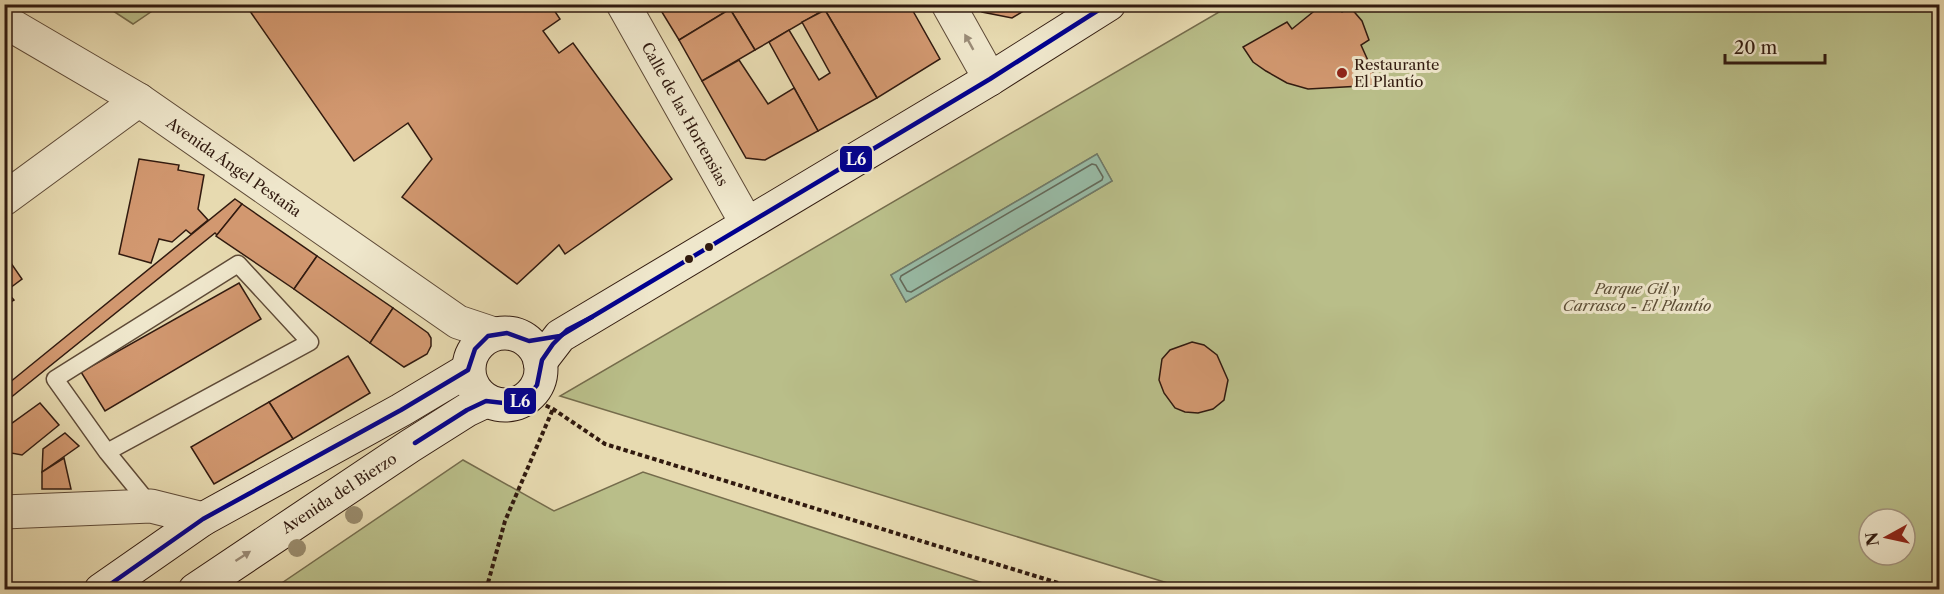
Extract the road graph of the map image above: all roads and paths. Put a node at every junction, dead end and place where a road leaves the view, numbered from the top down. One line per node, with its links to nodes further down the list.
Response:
1 (623, 4): 8 (main road, Calle de las Hortensias)
2 (948, 4): 5 (main road, one-way to 2)
3 (1109, 4): 5 (main road)
4 (4, 21): 6 (main road, Avenida Ángel Pestaña)
5 (990, 79): 8 (main road)
6 (139, 100): 7 (main road); 9 (main road, Avenida Ángel Pestaña)
7 (4, 199)
8 (747, 224): 10 (main road)
9 (474, 343): 10 (main road); 12 (main road); 17 (main road)
10 (543, 346): 12 (main road)
11 (530, 398): 13 (path)
12 (486, 400): 19 (main road, Avenida del Bierzo, one-way to 12)
13 (553, 409): 20 (path); 21 (path)
14 (107, 452): 14 (lane); 15 (lane)
15 (151, 506): 16 (main road); 17 (main road)
16 (4, 512)
17 (203, 519): 18 (main road)
18 (101, 590)
19 (195, 590)
20 (486, 590)
21 (1081, 590)

